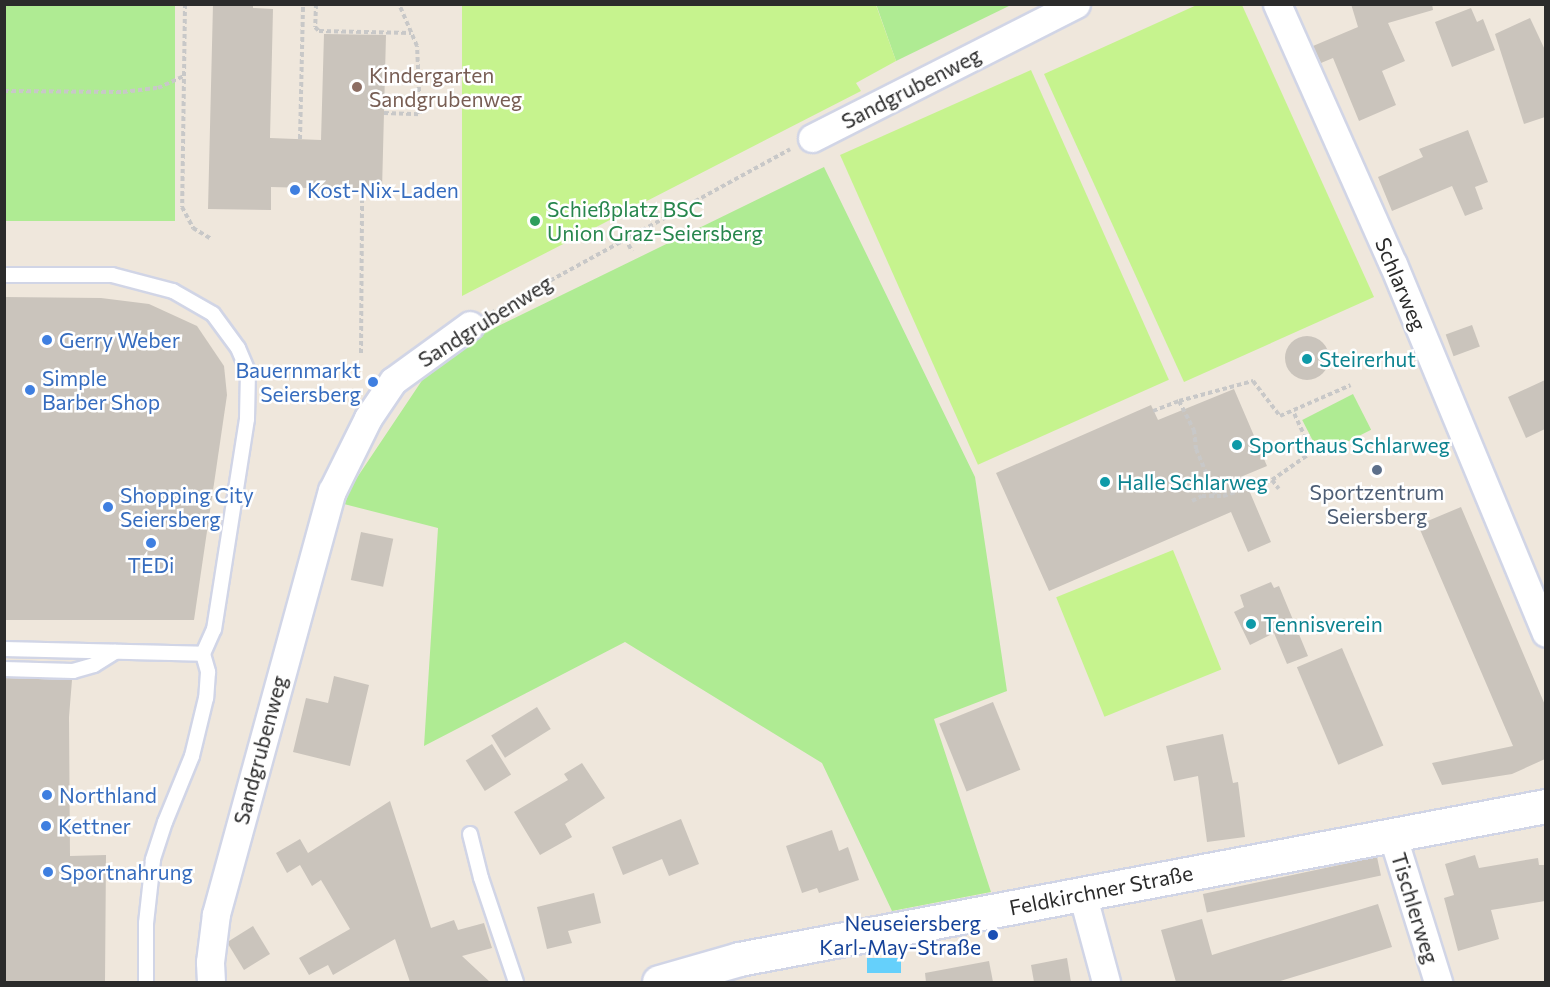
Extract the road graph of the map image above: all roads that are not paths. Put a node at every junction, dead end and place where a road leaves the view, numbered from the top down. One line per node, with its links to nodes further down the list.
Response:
1 (1076, 4): 3 (street, Sandgrubenweg)
2 (1277, 4): 6 (street, Schlarweg)
3 (812, 138)
4 (4, 275): 9 (lane)
5 (470, 325): 16 (street, Sandgrubenweg)
6 (1545, 633)
7 (4, 649): 8 (lane)
8 (115, 652): 9 (lane); 10 (lane)
9 (203, 654): 15 (lane)
10 (4, 669)
11 (1545, 806): 13 (street, Feldkirchner Straße)
12 (470, 834): 17 (lane)
13 (1392, 834): 14 (street, Feldkirchner Straße); 20 (street, Tischlerweg)
14 (1082, 893): 18 (street, Feldkirchner Straße); 19 (street)
15 (146, 982)
16 (211, 982)
17 (516, 982)
18 (659, 982)
19 (1106, 982)
20 (1438, 982)

